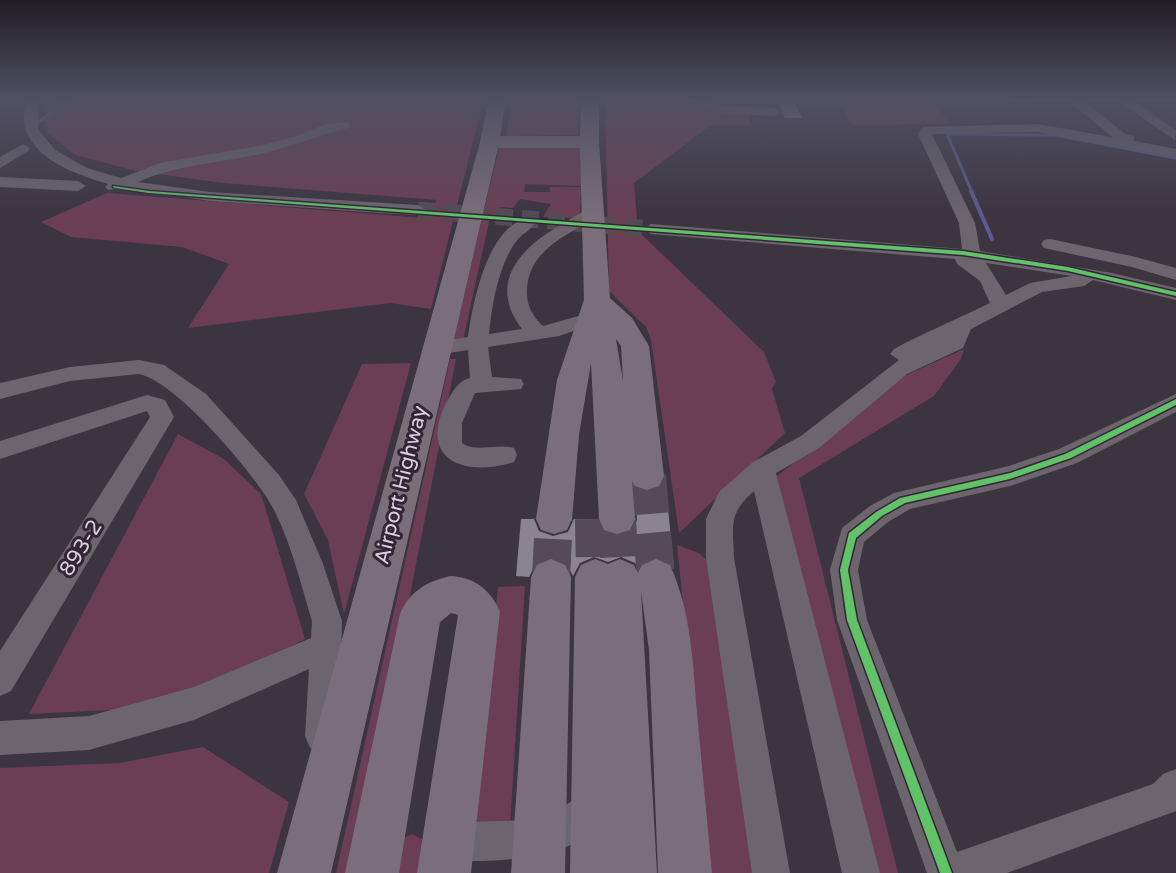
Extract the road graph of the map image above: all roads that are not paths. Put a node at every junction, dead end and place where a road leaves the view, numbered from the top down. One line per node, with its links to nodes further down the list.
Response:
1 (20, 139): 12 (street); 14 (street); 15 (street)
2 (297, 139): 15 (street)
3 (491, 139): 8 (highway, Airport Highway)
4 (589, 139): 9 (highway)
5 (927, 139): 24 (street)
6 (1097, 139): 11 (street)
7 (1132, 139): 10 (street)
8 (490, 142): 9 (highway); 32 (highway, Airport Highway)
9 (589, 142): 17 (highway)
10 (1176, 148)
11 (1176, 153)
12 (0, 164)
13 (0, 182): 14 (street)
14 (44, 184): 15 (street)
15 (115, 187): 16 (street)
16 (418, 210)
17 (593, 213): 21 (street); 29 (highway)
18 (527, 223): 22 (street)
19 (651, 229): 23 (street)
20 (1050, 244): 25 (street)
21 (538, 247): 22 (street); 30 (street)
22 (502, 250): 31 (street)
23 (938, 251): 24 (street); 24 (street)
24 (973, 253): 26 (street); 28 (street)
25 (1176, 274)
26 (1104, 277): 27 (street); 28 (street)
27 (1176, 294)
28 (1000, 305): 40 (street)
29 (593, 310): 30 (street); 33 (highway); 33 (highway); 41 (highway)
30 (538, 333): 31 (street)
31 (478, 341): 32 (street); 34 (street)
32 (437, 348): 49 (highway, Airport Highway)
33 (576, 361): 42 (highway)
34 (481, 384): 35 (street); 39 (street)
35 (513, 384)
36 (0, 391): 44 (street)
37 (1176, 402): 60 (street)
38 (0, 450): 45 (street, 893-2)
39 (505, 455)
40 (762, 469): 58 (street); 59 (street)
41 (646, 476)
42 (554, 519)
43 (606, 577): 48 (highway); 50 (highway); 55 (highway); 56 (highway); 57 (highway)
44 (327, 646): 46 (street); 49 (street)
45 (0, 680)
46 (0, 738)
47 (1176, 787): 61 (street)
48 (597, 802): 50 (street); 54 (highway)
49 (315, 828): 52 (highway, Airport Highway)
50 (538, 856): 51 (street)
51 (446, 858): 53 (highway)
52 (304, 873)
53 (372, 873)
54 (597, 873)
55 (630, 873)
56 (662, 873)
57 (685, 873)
58 (771, 873)
59 (861, 873)
60 (946, 873)
61 (954, 873)

